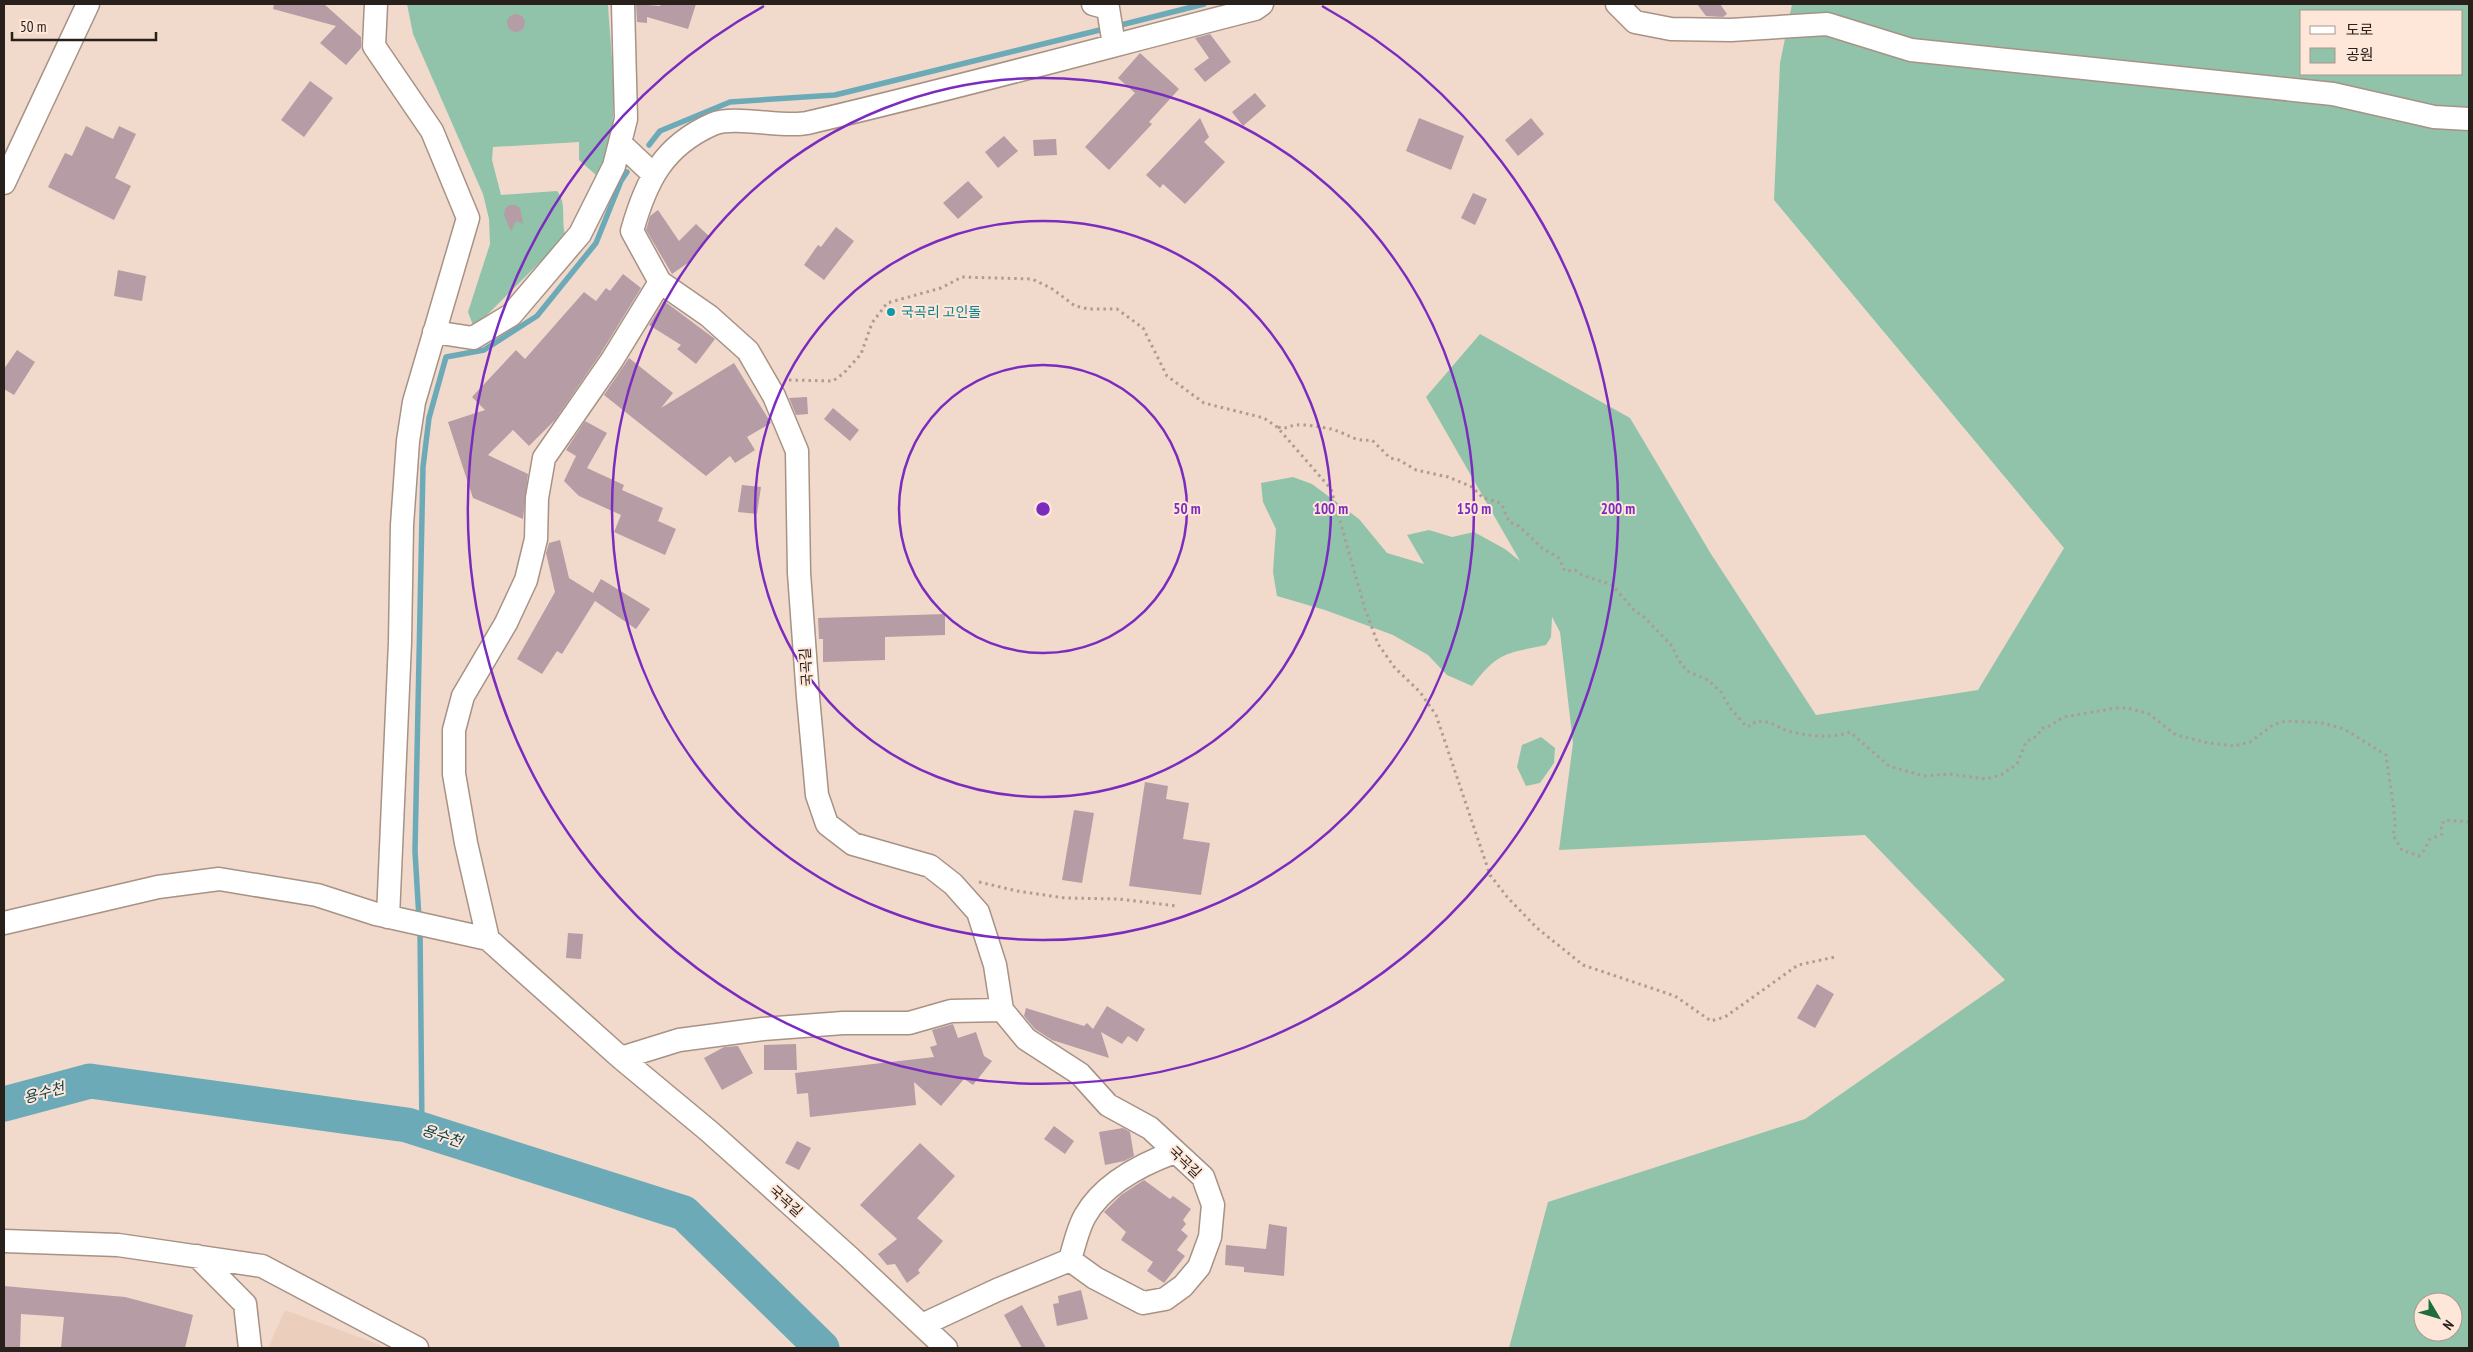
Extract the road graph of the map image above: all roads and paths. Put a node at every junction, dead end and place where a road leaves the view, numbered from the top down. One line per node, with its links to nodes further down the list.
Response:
1 (88, 4): 11 (street)
2 (376, 4): 13 (street)
3 (623, 4): 9 (street)
4 (1262, 4): 7 (street)
5 (1616, 4): 8 (street)
6 (1101, 9): 7 (street)
7 (1114, 42): 10 (street)
8 (2469, 119)
9 (620, 143): 10 (street); 13 (street)
10 (653, 174): 12 (street)
11 (4, 183)
12 (660, 282): 14 (street, 국곡길); 21 (street)
13 (434, 332): 19 (street)
14 (766, 380): 15 (path); 23 (street, 국곡길)
15 (1277, 427): 16 (path); 22 (path)
16 (2469, 822)
17 (977, 882): 18 (path)
18 (1177, 906)
19 (392, 918): 20 (street); 21 (street)
20 (4, 923)
21 (488, 939): 24 (street, 국곡길)
22 (1835, 956)
23 (1002, 1010): 24 (street); 25 (street, 국곡길)
24 (621, 1058): 29 (street, 국곡길)
25 (1175, 1152): 28 (street); 28 (street, 국곡길)
26 (4, 1241): 27 (street)
27 (197, 1256): 30 (street); 31 (street)
28 (1070, 1260): 29 (street)
29 (922, 1325): 32 (street, 국곡길)
30 (250, 1348)
31 (417, 1348)
32 (946, 1348)

